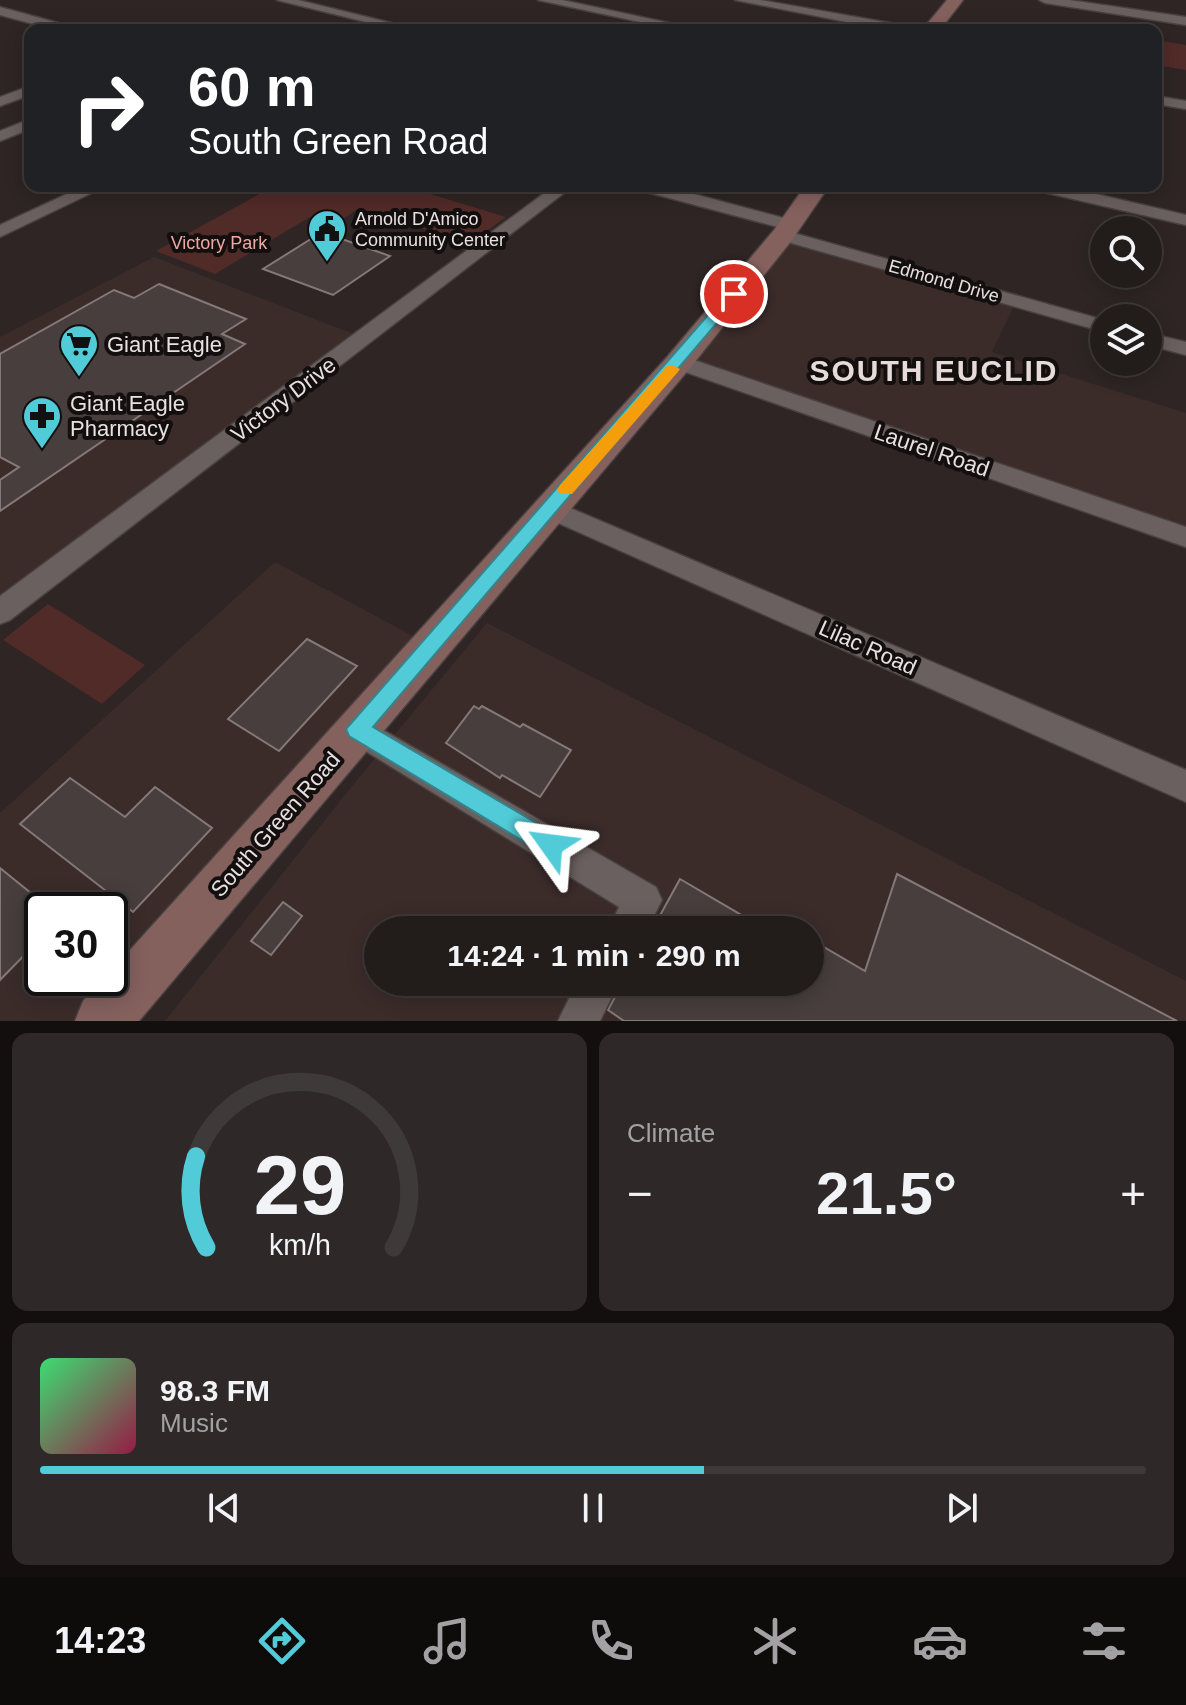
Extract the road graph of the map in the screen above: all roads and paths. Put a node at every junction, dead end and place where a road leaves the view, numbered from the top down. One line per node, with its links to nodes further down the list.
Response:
1 (283, 0): 9 (street)
2 (544, 0): 10 (street)
3 (741, 0): 11 (street)
4 (954, 0): 12 (main road)
5 (1045, 0): 7 (street)
6 (0, 11): 8 (street)
7 (1186, 21)
8 (47, 24)
9 (388, 24)
10 (666, 24)
11 (874, 24)
12 (936, 24)
13 (24, 92): 15 (street)
14 (1162, 101): 16 (street)
15 (0, 102)
16 (1186, 105)
17 (0, 121): 18 (street)
18 (24, 126)
19 (24, 126): 20 (street)
20 (0, 136)
21 (85, 192): 28 (street)
22 (557, 192): 35 (street, Victory Drive)
23 (664, 192): 27 (street, Edmond Drive)
24 (813, 192): 27 (main road, South Green Road)
25 (1066, 192): 26 (street)
26 (1186, 220)
27 (786, 230): 29 (street, Edmond Drive); 32 (main road, South Green Road)
28 (0, 232)
29 (1090, 322)
30 (1162, 343): 31 (street)
31 (1186, 349)
32 (679, 362): 33 (main road, South Green Road); 34 (street, Laurel Road)
33 (549, 508): 36 (main road, South Green Road); 37 (street, Lilac Road)
34 (1186, 537)
35 (0, 612)
36 (357, 729): 38 (street); 40 (main road, South Green Road)
37 (1186, 786)
38 (634, 916)
39 (591, 996): 41 (street)
40 (103, 1021)
41 (578, 1021)

